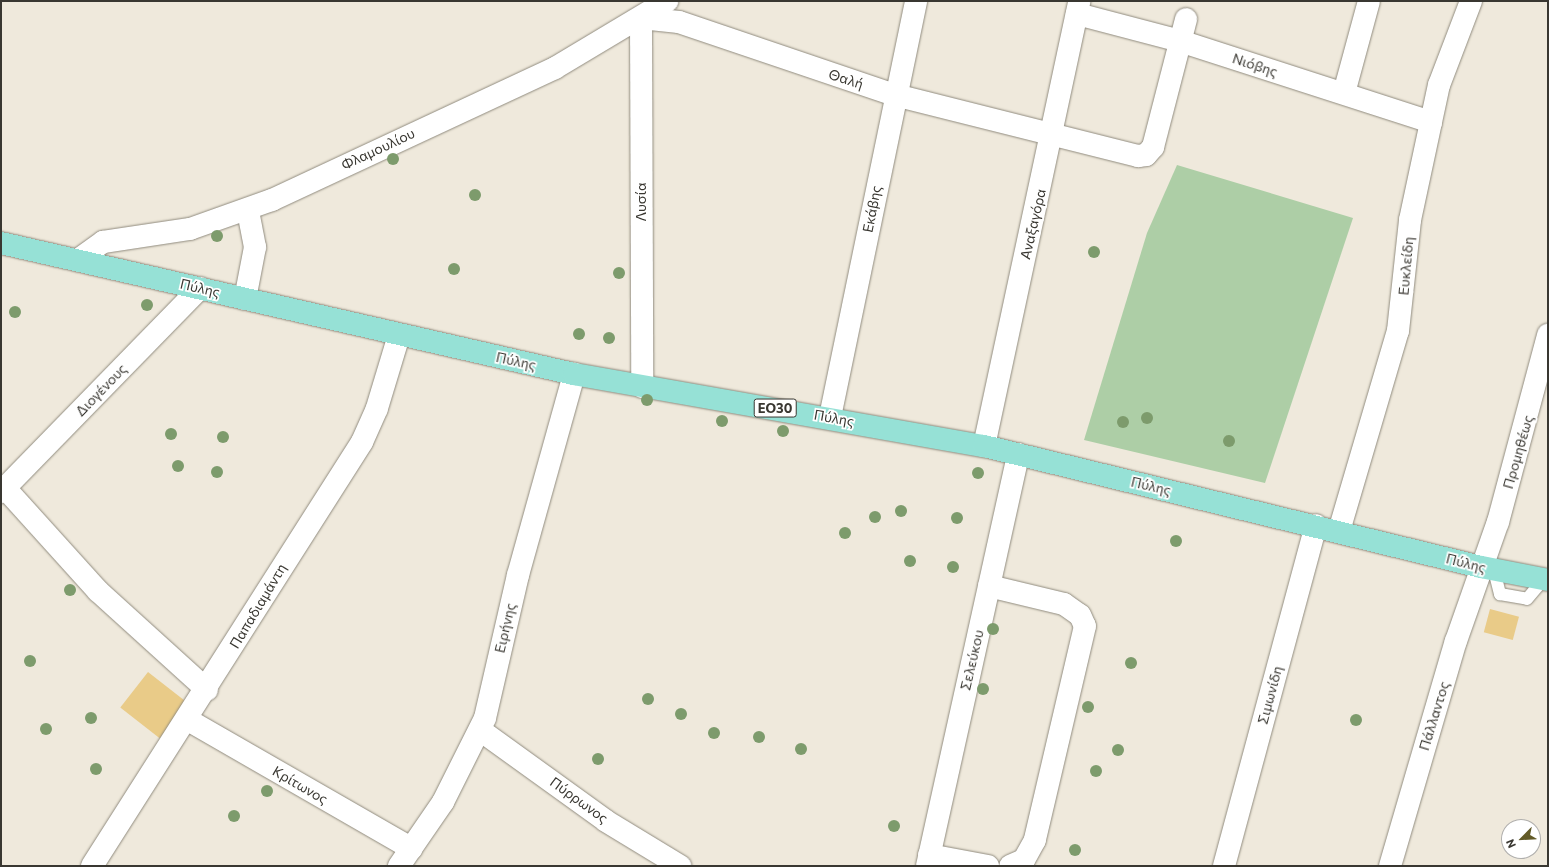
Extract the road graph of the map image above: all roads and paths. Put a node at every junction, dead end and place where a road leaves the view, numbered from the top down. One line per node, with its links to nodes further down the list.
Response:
1 (667, 1): 6 (street, Φλαμουλίου)
2 (916, 1): 10 (street, Εκάβης)
3 (1370, 1): 9 (street)
4 (1471, 1): 11 (street, Ευκλείδη)
5 (1078, 7): 8 (street, Νιόβης); 12 (street, Αναξαγόρα)
6 (641, 18): 10 (street, Θαλή); 13 (street, Φλαμουλίου); 21 (street, Λυσία)
7 (1186, 19): 8 (street)
8 (1180, 41): 9 (street, Νιόβης); 12 (street, Θαλή)
9 (1344, 93): 11 (street, Νιόβης)
10 (895, 95): 12 (street, Θαλή); 22 (street, Εκάβης)
11 (1431, 122): 27 (street, Ευκλείδη)
12 (1052, 137): 23 (street, Αναξαγόρα)
13 (248, 210): 15 (street, Φλαμουλίου); 17 (street)
14 (1, 243): 15 (main road, Πύλης / ΕΟ30)
15 (78, 260): 16 (main road, Πύλης / ΕΟ30)
16 (200, 288): 17 (main road, Πύλης / ΕΟ30); 25 (street, Διογένους)
17 (245, 299): 18 (main road, Πύλης / ΕΟ30)
18 (399, 335): 20 (main road, Πύλης / ΕΟ30); 31 (street, Παπαδιαμάντη)
19 (1548, 335): 28 (street, Προμηθέως)
20 (574, 374): 21 (main road, Πύλης / ΕΟ30); 33 (street, Ειρήνης)
21 (642, 387): 22 (main road, Πύλης / ΕΟ30)
22 (830, 417): 23 (main road, Πύλης / ΕΟ30)
23 (984, 446): 24 (main road, Πύλης / ΕΟ30)
24 (1018, 454): 26 (main road, Πύλης / ΕΟ30); 30 (street, Σελεύκου)
25 (3, 490): 31 (street)
26 (1316, 525): 27 (main road, Πύλης / ΕΟ30); 40 (street, Σιμωνίδη)
27 (1339, 531): 28 (main road, Πύλης / ΕΟ30)
28 (1487, 568): 29 (main road, Πύλης / ΕΟ30); 41 (street, Πάλλαντος)
29 (1546, 579)
30 (989, 586): 35 (street, Σελεύκου); 39 (street)
31 (207, 690): 32 (street, Παπαδιαμάντη)
32 (188, 720): 34 (street, Κρίτωνος); 36 (street, Παπαδιαμάντη)
33 (480, 730): 34 (street, Ειρήνης); 37 (street, Πύρρωνος)
34 (405, 858)
35 (928, 860): 38 (street)
36 (92, 866)
37 (680, 866)
38 (988, 866)
39 (1010, 866)
40 (1224, 866)
41 (1390, 866)

